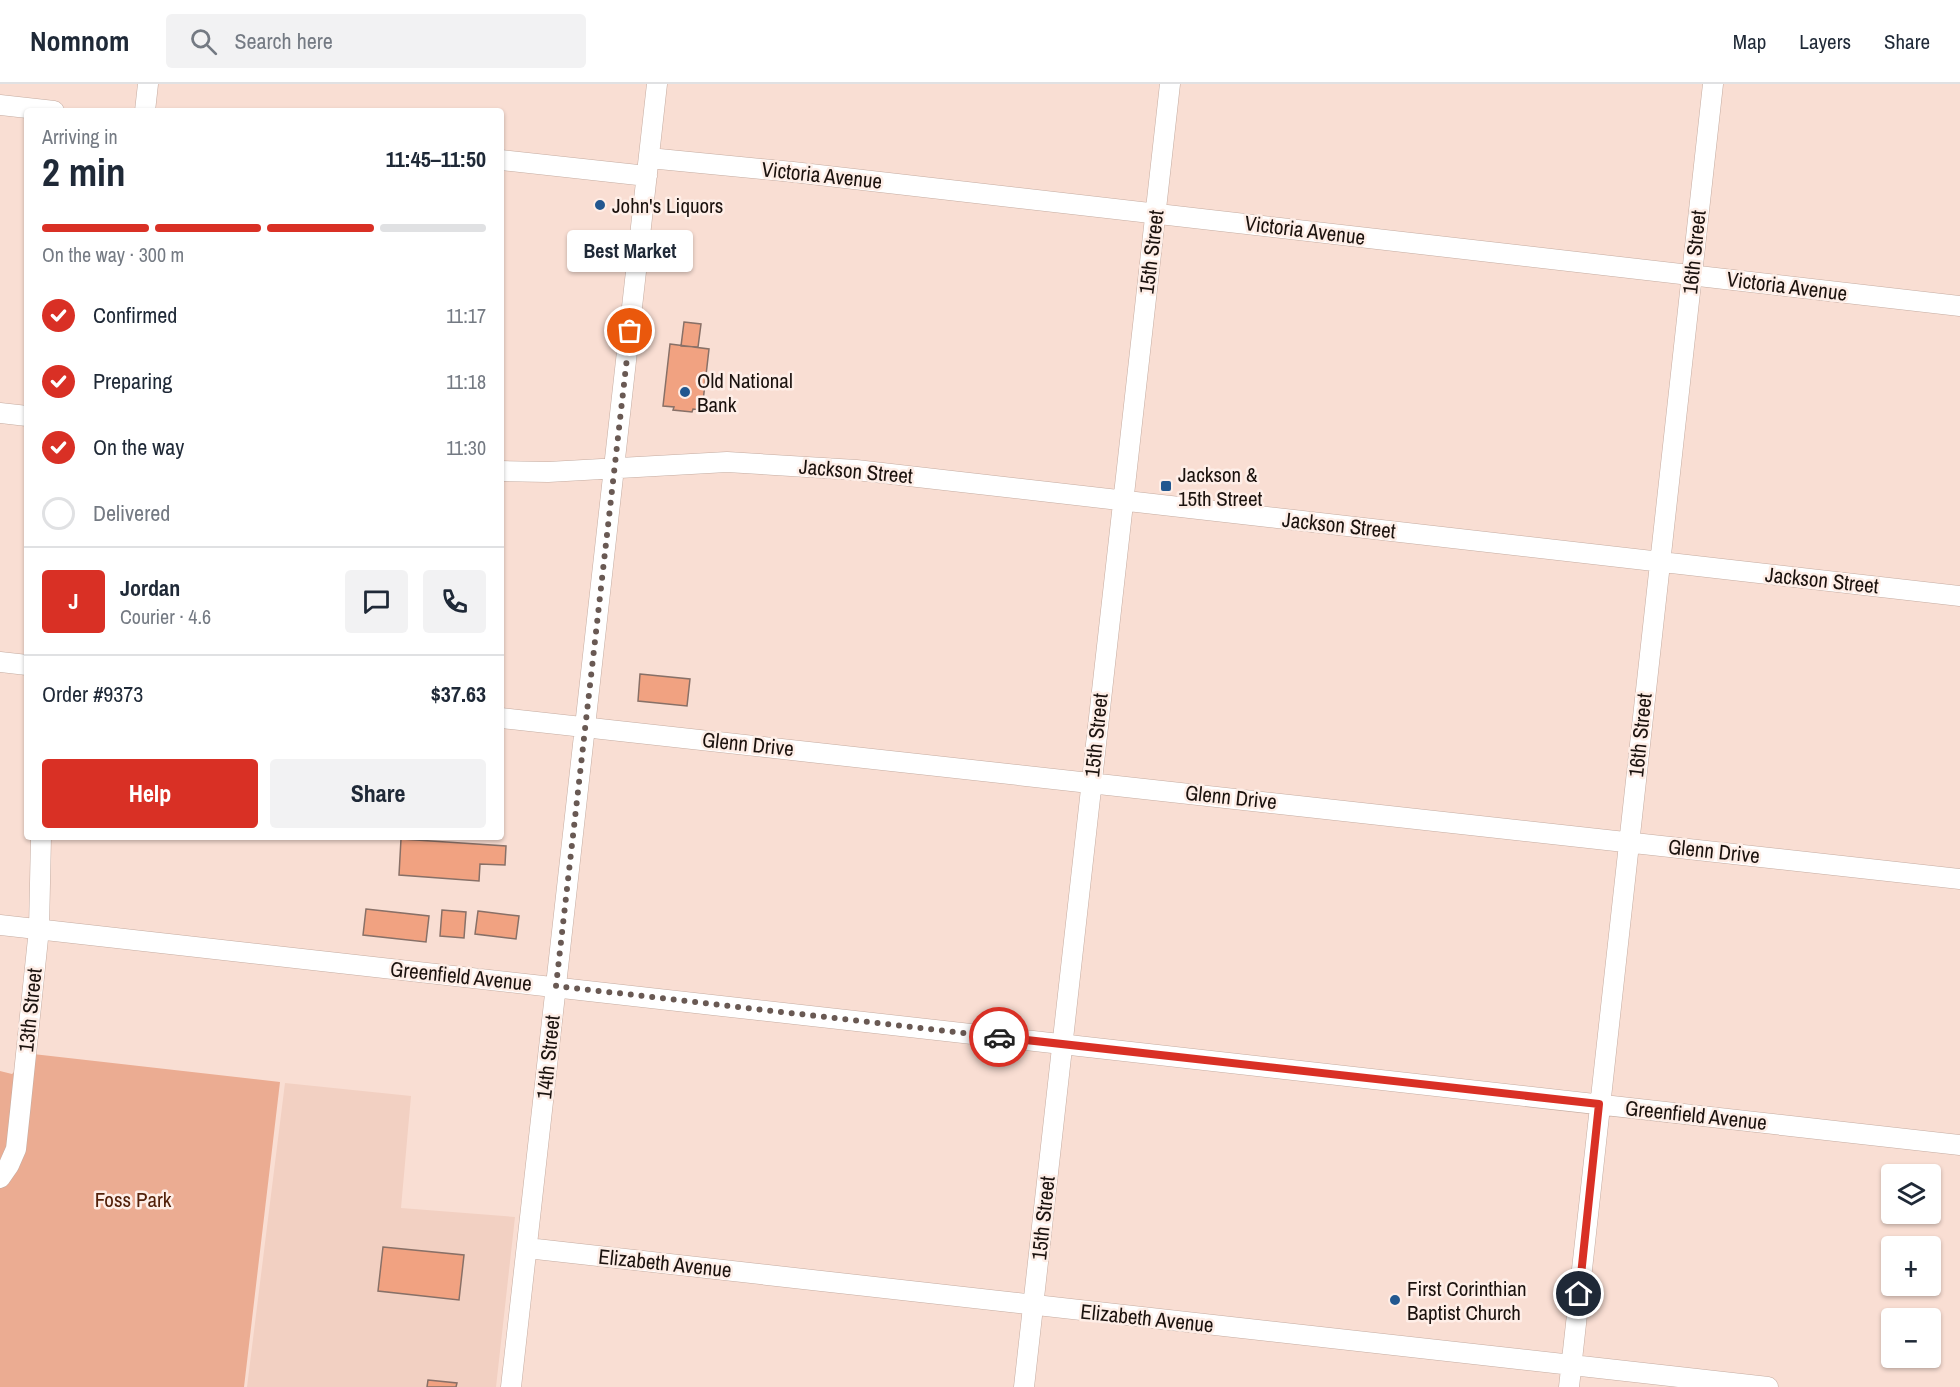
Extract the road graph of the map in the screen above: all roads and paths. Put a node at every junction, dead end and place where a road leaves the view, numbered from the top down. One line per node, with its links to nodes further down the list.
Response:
1 (148, 84): 7 (street)
2 (657, 84): 9 (street, 14th Street)
3 (1170, 84): 10 (street, 15th Street)
4 (1713, 84): 11 (street, 16th Street)
5 (0, 105): 6 (street)
6 (27, 108)
7 (145, 108)
8 (504, 160): 9 (street, Victoria Avenue)
9 (648, 167): 10 (street, Victoria Avenue); 15 (street, 14th Street)
10 (1155, 213): 11 (street, Victoria Avenue); 17 (street, 15th Street)
11 (1691, 275): 12 (street, Victoria Avenue); 18 (street, 16th Street)
12 (1960, 306)
13 (0, 412): 14 (street)
14 (24, 416)
15 (614, 468): 16 (street, Jackson Street); 17 (street, Jackson Street); 23 (street, 14th Street)
16 (504, 471)
17 (1122, 500): 18 (street, Jackson Street); 24 (street, 15th Street)
18 (1659, 561): 19 (street, Jackson Street); 26 (street, 16th Street)
19 (1960, 596)
20 (0, 662): 21 (street)
21 (24, 665)
22 (504, 718): 23 (street, Glenn Drive)
23 (585, 728): 24 (street, Glenn Drive); 30 (street, 14th Street)
24 (1091, 782): 26 (street, Glenn Drive); 31 (street, 15th Street)
25 (41, 840): 29 (street, 13th Street)
26 (1628, 842): 27 (street, Glenn Drive); 32 (street, 16th Street)
27 (1960, 879)
28 (0, 925): 29 (street, Greenfield Avenue)
29 (39, 929): 30 (street, Greenfield Avenue); 34 (street, 13th Street)
30 (556, 986): 31 (street, Greenfield Avenue); 35 (street, 14th Street)
31 (1062, 1044): 32 (street, Greenfield Avenue); 36 (street, 15th Street)
32 (1599, 1104): 33 (street, Greenfield Avenue); 37 (street, 16th Street)
33 (1960, 1145)
34 (0, 1178)
35 (527, 1248): 36 (street, Elizabeth Avenue); 38 (street, 14th Street)
36 (1033, 1305): 37 (street, Elizabeth Avenue); 39 (street, 15th Street)
37 (1571, 1365): 40 (street, 16th Street); 41 (street, Elizabeth Avenue)
38 (511, 1387)
39 (1024, 1387)
40 (1569, 1387)
41 (1768, 1387)

